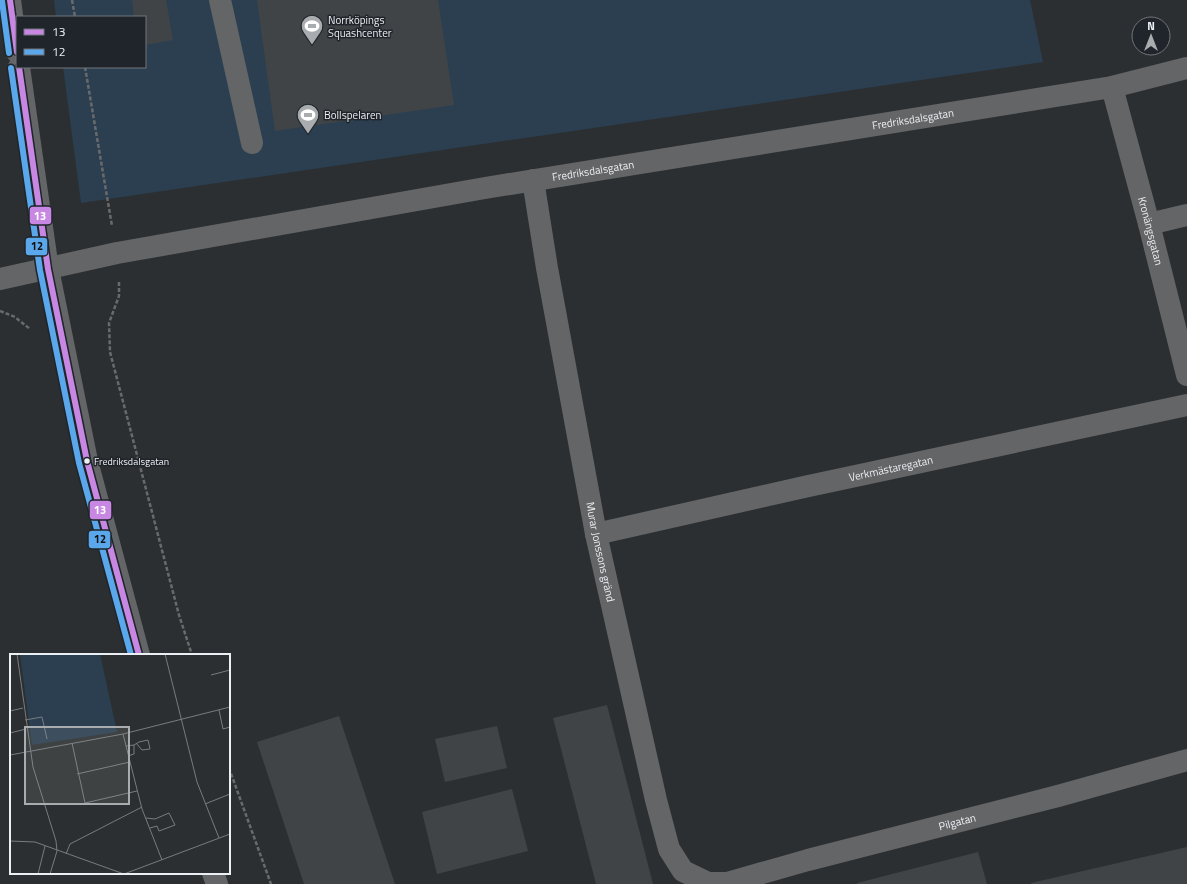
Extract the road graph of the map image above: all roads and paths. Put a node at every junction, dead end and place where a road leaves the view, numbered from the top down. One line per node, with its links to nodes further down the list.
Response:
1 (10, 0): 5 (street)
2 (72, 0): 4 (path)
3 (220, 0): 10 (street)
4 (75, 16)
5 (10, 39)
6 (19, 68): 15 (street)
7 (84, 68): 14 (path)
8 (1187, 68): 9 (street, Fredriksdalsgatan)
9 (1112, 87): 11 (street, Fredriksdalsgatan); 13 (street, Kronängsgatan)
10 (252, 143)
11 (533, 180): 14 (street, Fredriksdalsgatan); 20 (street, Murar Jonssons gränd)
12 (1187, 215): 13 (street)
13 (1149, 224): 17 (street, Kronängsgatan)
14 (117, 253): 15 (street, Fredriksdalsgatan); 22 (path)
15 (48, 269): 16 (street, Fredriksdalsgatan); 21 (street)
16 (0, 279)
17 (1181, 326): 18 (street, Kronängsgatan)
18 (1187, 375)
19 (1187, 405): 20 (street, Verkmästaregatan)
20 (596, 534): 26 (street, Murar Jonssons gränd)
21 (139, 654)
22 (192, 654)
23 (1187, 760): 26 (street, Pilgatan)
24 (230, 771): 28 (path)
25 (213, 874): 27 (street)
26 (727, 883)
27 (217, 884)
28 (272, 884)

